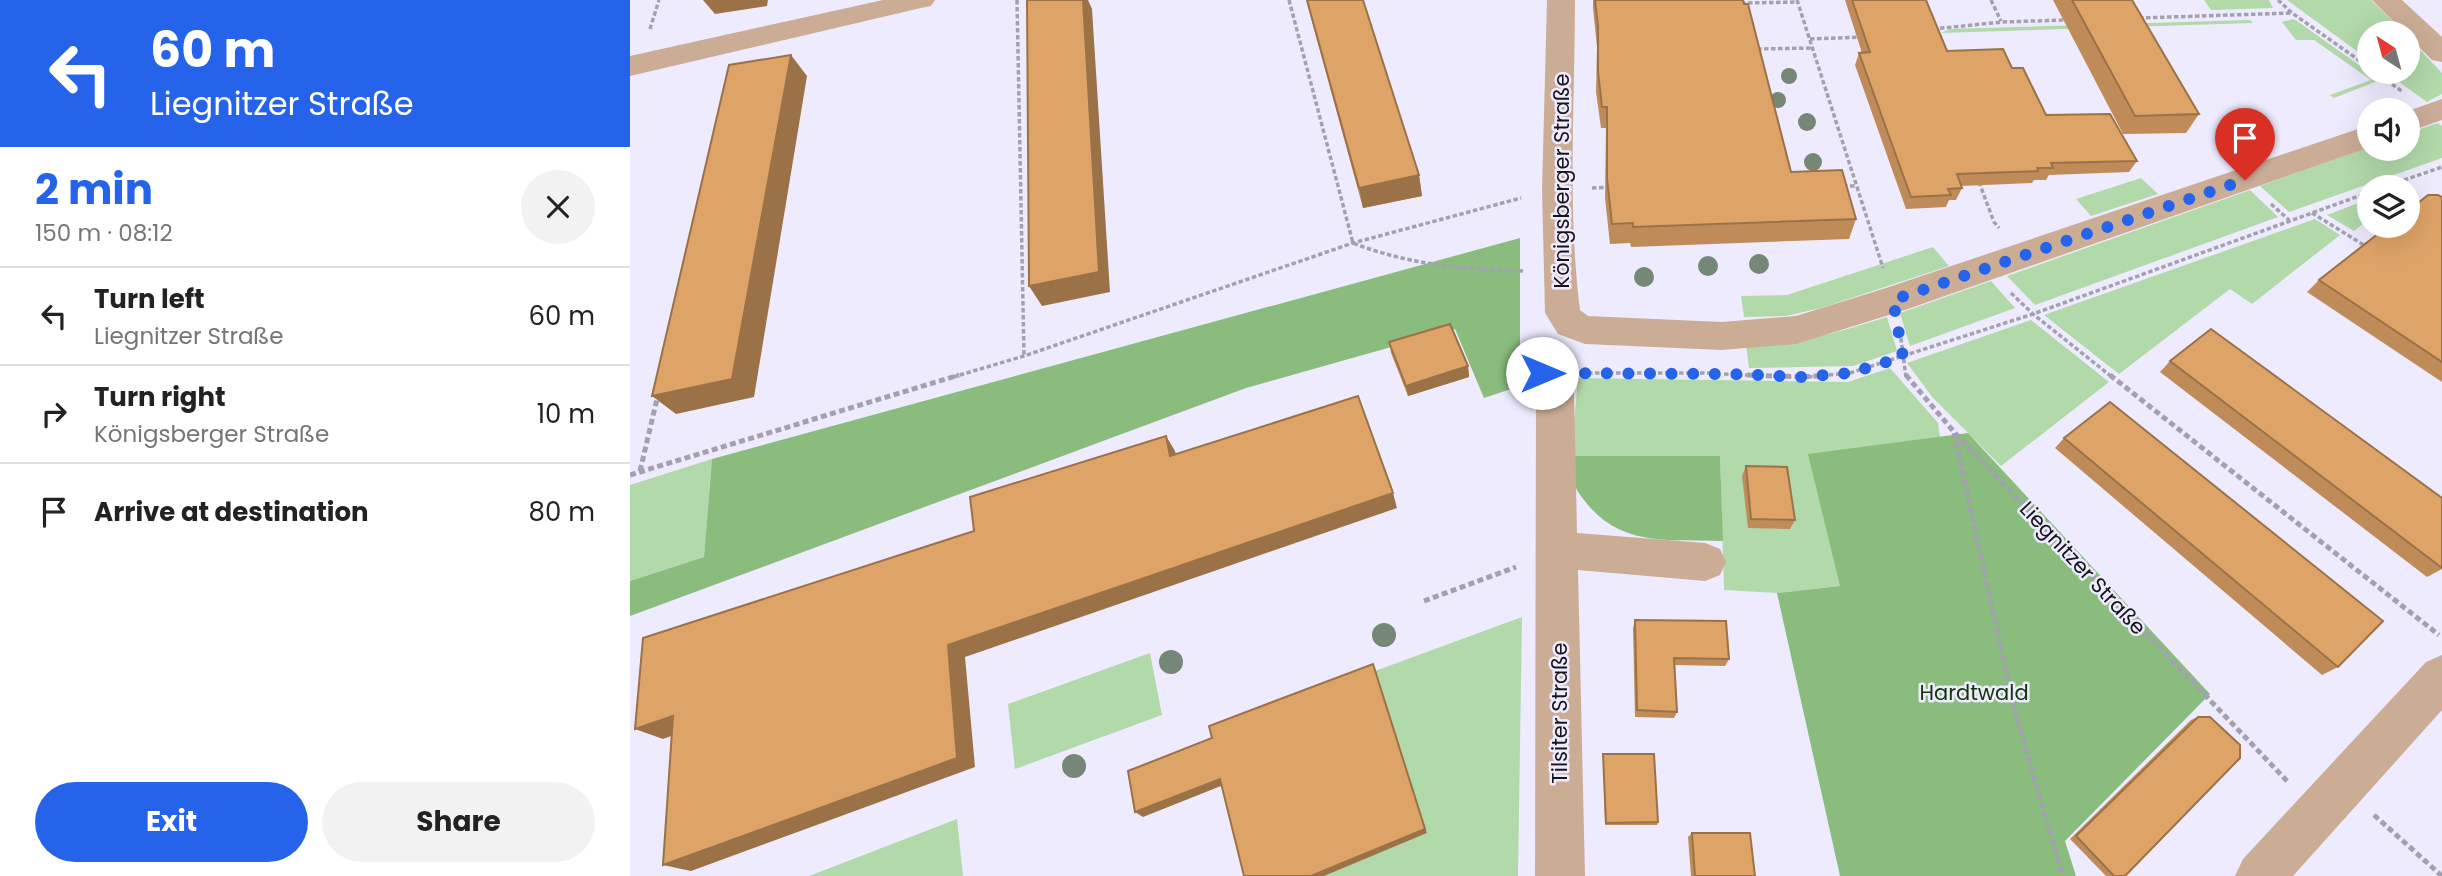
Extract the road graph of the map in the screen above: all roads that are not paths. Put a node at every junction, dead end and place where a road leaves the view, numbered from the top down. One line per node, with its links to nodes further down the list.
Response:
1 (921, 0): 5 (street)
2 (1561, 0): 8 (street, Königsberger Straße)
3 (2386, 0): 4 (street)
4 (2442, 53)
5 (630, 66)
6 (2442, 109): 7 (street)
7 (2420, 117)
8 (2357, 139)
9 (1569, 381): 10 (street, Tilsiter Straße)
10 (1558, 550): 11 (street); 13 (street, Tilsiter Straße)
11 (1705, 562)
12 (2442, 677): 14 (street)
13 (1560, 876)
14 (2260, 876)

